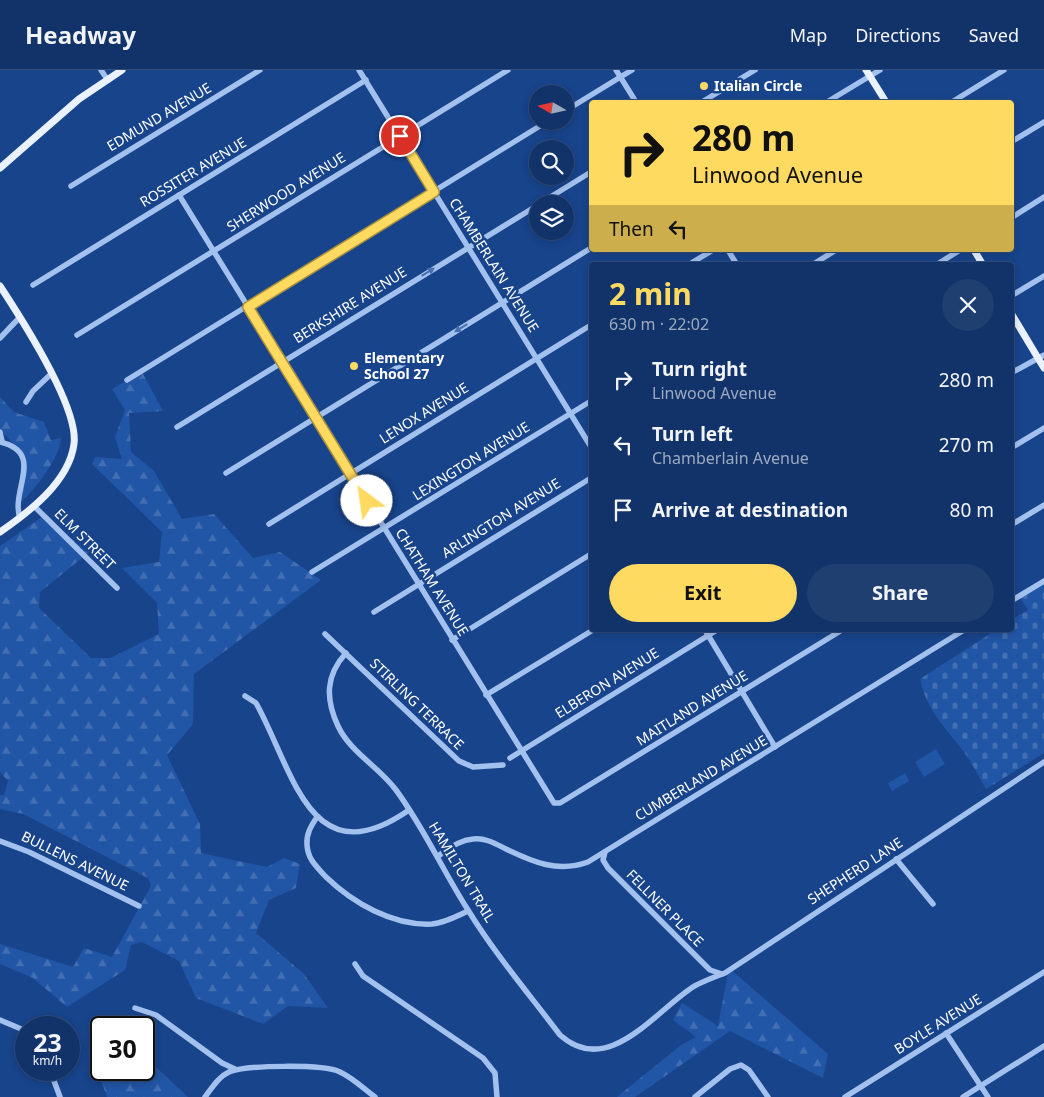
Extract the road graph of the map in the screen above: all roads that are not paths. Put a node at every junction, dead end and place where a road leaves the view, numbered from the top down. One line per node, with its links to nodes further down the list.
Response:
1 (101, 70): 13 (street)
2 (122, 70): 13 (main road)
3 (260, 70): 27 (street, EDMUND AVENUE)
4 (359, 70): 14 (street, CHAMBERLAIN AVENUE)
5 (508, 70): 23 (street, SHERWOOD AVENUE)
6 (616, 70): 12 (street)
7 (632, 70): 12 (street)
8 (755, 70): 16 (street)
9 (880, 70): 11 (street)
10 (1004, 70): 19 (street)
11 (868, 73): 17 (street); 18 (main road)
12 (621, 77): 15 (street); 20 (street)
13 (107, 79): 25 (main road)
14 (366, 80): 23 (street, CHAMBERLAIN AVENUE); 29 (street, ROSSITER AVENUE)
15 (635, 100)
16 (705, 100)
17 (830, 100)
18 (885, 100)
19 (955, 100)
20 (574, 106)
21 (1044, 122): 24 (street)
22 (534, 130): 28 (street)
23 (400, 136): 28 (street, CHAMBERLAIN AVENUE); 36 (street, SHERWOOD AVENUE)
24 (1014, 140)
25 (0, 168)
26 (589, 173): 30 (street, BERKSHIRE AVENUE)
27 (71, 186)
28 (434, 192): 34 (street, CHAMBERLAIN AVENUE); 48 (street)
29 (179, 195): 36 (street, CHATHAM AVENUE); 44 (street, ROSSITER AVENUE)
30 (553, 195)
31 (1044, 197): 33 (street)
32 (529, 210): 34 (street, BERKSHIRE AVENUE)
33 (1014, 216)
34 (468, 247): 47 (street, CHAMBERLAIN AVENUE); 56 (street, BERKSHIRE AVENUE, one-way to 34)
35 (589, 249): 47 (street)
36 (214, 251): 48 (street, CHATHAM AVENUE); 52 (street, SHERWOOD AVENUE)
37 (710, 252): 40 (street)
38 (833, 252): 41 (street)
39 (957, 252): 42 (street)
40 (693, 262)
41 (817, 262)
42 (941, 262)
43 (1044, 276): 46 (street)
44 (33, 285)
45 (0, 286): 49 (main road)
46 (1014, 294)
47 (502, 303): 55 (street, CHAMBERLAIN AVENUE); 64 (street, one-way to 64)
48 (248, 307): 56 (street, CHATHAM AVENUE); 60 (street)
49 (20, 317): 53 (street); 59 (main road)
50 (1014, 317): 54 (main road)
51 (589, 326): 55 (street, LENOX AVENUE)
52 (77, 335)
53 (0, 338)
54 (1041, 356): 57 (main road); 58 (street)
55 (537, 359): 63 (street, CHAMBERLAIN AVENUE); 72 (street, LENOX AVENUE)
56 (282, 362): 64 (street, CHATHAM AVENUE); 65 (street, BERKSHIRE AVENUE)
57 (1044, 368)
58 (1014, 371)
59 (51, 374): 61 (street); 75 (main road)
60 (127, 380)
61 (26, 402)
62 (589, 402): 63 (street, LEXINGTON AVENUE)
63 (571, 414): 69 (street, CHAMBERLAIN AVENUE); 79 (street, LEXINGTON AVENUE)
64 (316, 418): 71 (street); 72 (street, CHATHAM AVENUE)
65 (177, 427)
66 (1044, 428): 70 (street)
67 (0, 432): 68 (street)
68 (1, 442): 76 (street)
69 (589, 444)
70 (1014, 446)
71 (226, 473)
72 (350, 474): 78 (street, LENOX AVENUE); 79 (street, CHATHAM AVENUE)
73 (589, 479): 84 (street, ARLINGTON AVENUE)
74 (1044, 505): 77 (street)
75 (35, 508): 76 (main road); 85 (street, ELM STREET)
76 (20, 518): 80 (main road)
77 (1014, 523)
78 (270, 524)
79 (384, 528): 82 (street, LEXINGTON AVENUE); 84 (street, CHATHAM AVENUE)
80 (0, 532)
81 (589, 555): 93 (street)
82 (312, 572)
83 (1044, 581): 86 (street)
84 (418, 584): 87 (street, ARLINGTON AVENUE); 93 (street, CHATHAM AVENUE)
85 (117, 588)
86 (1014, 599)
87 (374, 612)
88 (590, 632): 96 (street)
89 (839, 632): 95 (street, MAITLAND AVENUE)
90 (959, 632): 98 (street, CUMBERLAND AVENUE)
91 (706, 633): 95 (street); 99 (street, ELBERON AVENUE)
92 (325, 634): 94 (street, STIRLING TERRACE)
93 (452, 640): 96 (street, CHATHAM AVENUE)
94 (346, 653): 102 (street, STIRLING TERRACE); 104 (street, HAMILTON TRAIL)
95 (742, 691): 98 (street); 103 (street, MAITLAND AVENUE)
96 (486, 695): 99 (street, CHATHAM AVENUE)
97 (245, 696): 105 (street)
98 (775, 747): 107 (street, CUMBERLAND AVENUE)
99 (522, 751): 100 (street, ELBERON AVENUE); 103 (street, CHATHAM AVENUE)
100 (510, 758)
101 (1044, 762): 109 (street, SHEPHERD LANE)
102 (503, 765)
103 (554, 803)
104 (409, 810): 105 (street); 108 (street, HAMILTON TRAIL)
105 (317, 817): 112 (street)
106 (0, 841): 111 (street, BULLENS AVENUE)
107 (605, 852): 108 (street, CUMBERLAND AVENUE); 115 (street, FELLNER PLACE)
108 (438, 856): 112 (street, HAMILTON TRAIL)
109 (896, 859): 110 (street); 115 (street, SHEPHERD LANE)
110 (933, 904)
111 (139, 906)
112 (468, 911): 116 (street, HAMILTON TRAIL)
113 (355, 964): 128 (street)
114 (1044, 972): 120 (street, BOYLE AVENUE)
115 (722, 974): 116 (street, SHEPHERD LANE)
116 (680, 998)
117 (135, 1008): 122 (street)
118 (0, 1020): 119 (street)
119 (15, 1026)
120 (946, 1033): 124 (street); 131 (street, BOYLE AVENUE)
121 (1044, 1046): 124 (street)
122 (238, 1070): 126 (street); 127 (street)
123 (54, 1081): 125 (street)
124 (980, 1086): 132 (street); 133 (street)
125 (60, 1097)
126 (205, 1097)
127 (375, 1097)
128 (497, 1097)
129 (695, 1097): 130 (street)
130 (768, 1097)
131 (845, 1097)
132 (962, 1097)
133 (988, 1097)

